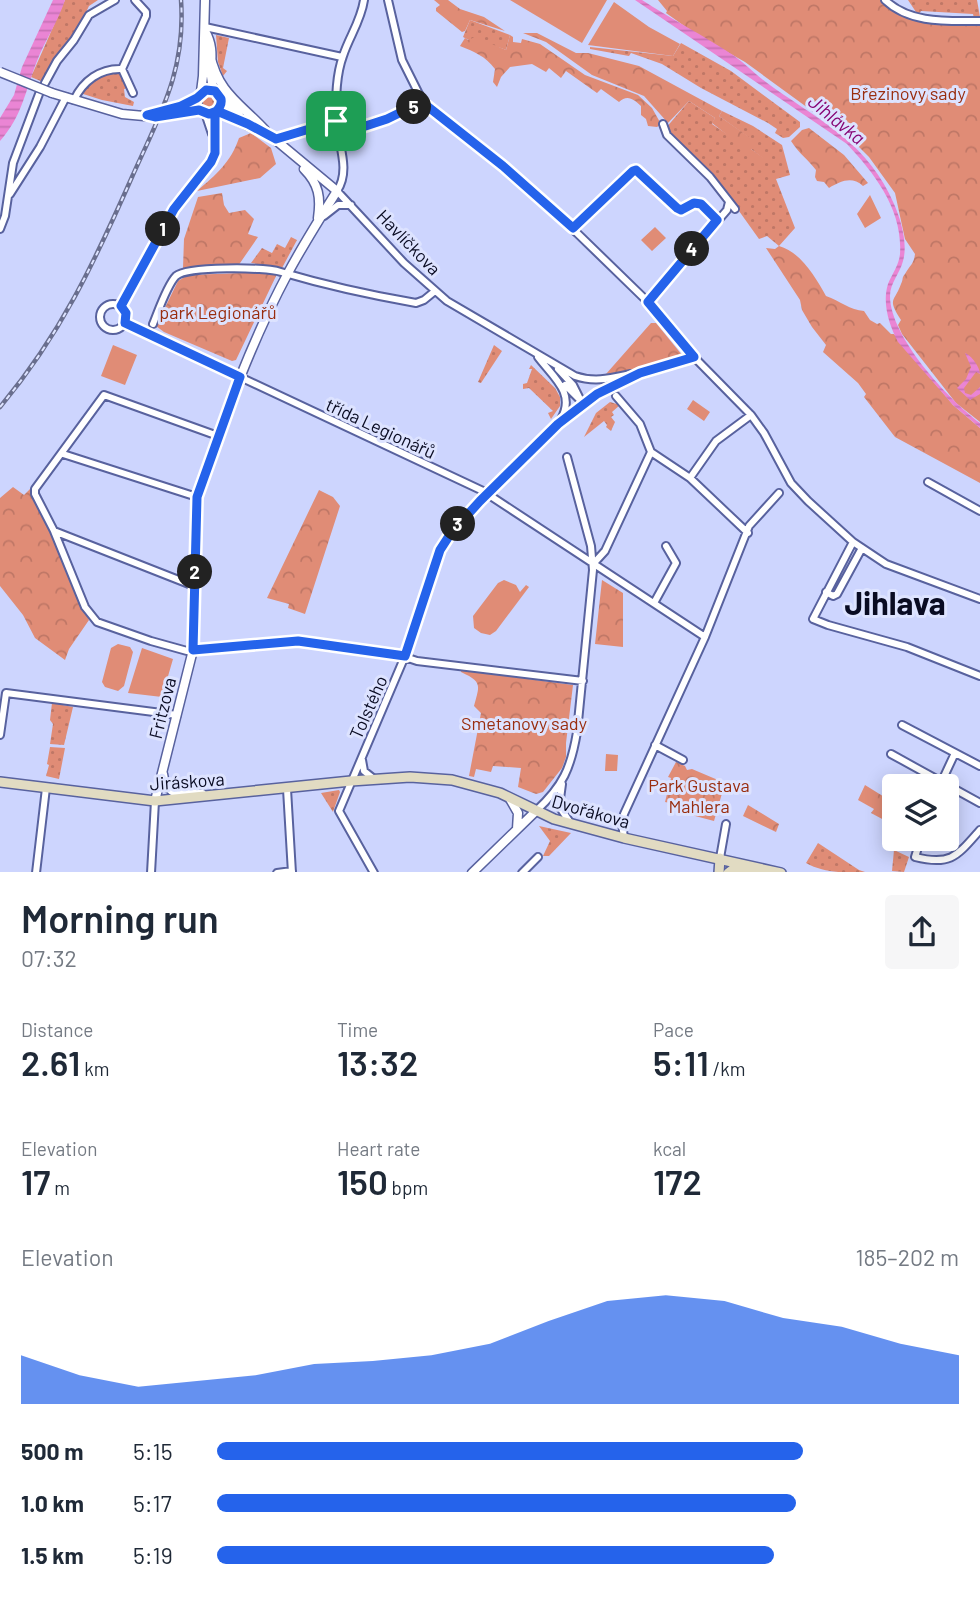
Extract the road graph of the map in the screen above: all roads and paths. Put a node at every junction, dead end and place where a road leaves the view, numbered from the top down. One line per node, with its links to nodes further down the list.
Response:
1 (115, 0): 13 (street)
2 (135, 0): 11 (street)
3 (205, 0): 8 (street, Havlíčkova)
4 (363, 0): 10 (street)
5 (388, 0): 20 (street)
6 (888, 1): 7 (street)
7 (980, 21)
8 (205, 29): 9 (street, Havlíčkova); 10 (street); 17 (street, Havlíčkova)
9 (210, 54): 14 (street, Havlíčkova); 24 (street, Havlíčkova)
10 (342, 57): 26 (street)
11 (122, 69): 15 (street); 18 (street)
12 (0, 72): 18 (street, bridge)
13 (45, 83)
14 (215, 91): 17 (street); 19 (street, Havlíčkova)
15 (133, 93)
16 (39, 94): 34 (street)
17 (199, 95): 21 (street, Havlíčkova); 23 (street)
18 (70, 99): 23 (street); 34 (street)
19 (221, 99): 22 (street); 24 (street, Havlíčkova)
20 (422, 102): 29 (street); 38 (street)
21 (202, 111): 22 (street, Havlíčkova); 23 (street); 31 (street)
22 (216, 112): 25 (street, Havlíčkova); 28 (street)
23 (147, 115)
24 (249, 116): 30 (street, Havlíčkova)
25 (232, 117): 28 (street); 30 (street, Havlíčkova)
26 (336, 121): 29 (street); 30 (street)
27 (663, 124): 36 (street)
28 (215, 128): 31 (street)
29 (338, 135): 33 (street)
30 (274, 138): 32 (street, Havlíčkova)
31 (214, 139): 43 (street)
32 (292, 153): 33 (street, Havlíčkova); 37 (street)
33 (337, 191): 35 (street, Havlíčkova); 37 (street, Fritzova)
34 (8, 196): 39 (street)
35 (352, 205): 37 (street); 41 (street, Havlíčkova)
36 (717, 220): 38 (street); 42 (street)
37 (318, 222): 40 (street, Fritzova)
38 (573, 228): 42 (street)
39 (0, 229)
40 (287, 275): 41 (street); 45 (street); 49 (street, Fritzova)
41 (435, 290): 47 (street, Havlíčkova)
42 (648, 302): 46 (street)
43 (119, 305): 44 (street); 44 (street)
44 (125, 323): 49 (street, třída Legionářů)
45 (153, 324)
46 (694, 357): 48 (street); 52 (street)
47 (550, 366): 48 (street, Havlíčkova); 51 (street, Havlíčkova); 53 (street, Havlíčkova)
48 (640, 373): 51 (street, Tolstého)
49 (240, 377): 54 (street, Fritzova); 61 (street, třída Legionářů)
50 (616, 396): 55 (street)
51 (581, 401): 53 (street, Tolstého)
52 (751, 415): 58 (street); 66 (street)
53 (558, 424): 61 (street, Tolstého)
54 (218, 436): 56 (street); 62 (street, Fritzova)
55 (651, 452): 58 (street); 69 (street)
56 (62, 454): 62 (street); 64 (street)
57 (567, 457): 69 (street)
58 (690, 478): 65 (street)
59 (928, 482): 63 (street)
60 (779, 493): 65 (street)
61 (488, 494): 69 (street, třída Legionářů); 76 (street, Tolstého)
62 (197, 497): 70 (street, Fritzova)
63 (980, 511)
64 (54, 531): 70 (street); 75 (street)
65 (748, 533): 74 (street)
66 (853, 542): 68 (street); 71 (street)
67 (666, 546): 73 (street)
68 (862, 548): 71 (street); 72 (street)
69 (594, 563): 73 (street, třída Legionářů); 78 (street)
70 (194, 586): 75 (street, Fritzova)
71 (826, 593): 77 (street)
72 (980, 599)
73 (654, 603): 74 (street, třída Legionářů)
74 (705, 637): 82 (street)
75 (193, 650): 76 (street); 79 (street, Fritzova)
76 (405, 656): 78 (street); 83 (street, Tolstého)
77 (980, 676)
78 (583, 681): 92 (street)
79 (177, 715): 81 (street); 88 (street, Fritzova)
80 (902, 725): 84 (street)
81 (0, 735)
82 (653, 749): 86 (street); 107 (street)
83 (363, 753): 91 (street); 93 (street, Tolstého)
84 (955, 753): 87 (street); 90 (street)
85 (891, 754): 89 (street)
86 (683, 760)
87 (980, 766)
88 (163, 771): 99 (street); 100 (street, Fritzova)
89 (925, 774)
90 (945, 774)
91 (375, 779): 93 (main road, Jiráskova); 98 (main road, Jiráskova)
92 (563, 780): 102 (street); 103 (street)
93 (351, 781): 96 (main road, Jiráskova); 116 (street, Tolstého)
94 (0, 782): 95 (main road, Jiráskova)
95 (46, 788): 100 (main road, Jiráskova); 113 (street)
96 (287, 789): 99 (main road, Jiráskova); 115 (street)
97 (959, 792): 101 (street)
98 (505, 795): 102 (main road, Jiráskova); 106 (street)
99 (211, 796): 100 (main road, Jiráskova)
100 (155, 802): 114 (street)
101 (980, 803)
102 (536, 811): 103 (main road, Dvořákova); 106 (street)
103 (573, 824): 107 (main road, Dvořákova)
104 (726, 824): 112 (street)
105 (980, 830): 109 (street)
106 (515, 832): 117 (street)
107 (624, 838): 112 (main road, Dvořákova)
108 (917, 851): 110 (street)
109 (959, 851)
110 (959, 851)
111 (538, 857): 118 (street)
112 (720, 858): 119 (main road); 122 (main road, Dvořákova)
113 (36, 872)
114 (151, 872)
115 (292, 872)
116 (373, 872)
117 (473, 872)
118 (523, 872)
119 (719, 872)
120 (732, 872): 121 (main road)
121 (755, 872)
122 (777, 872)

